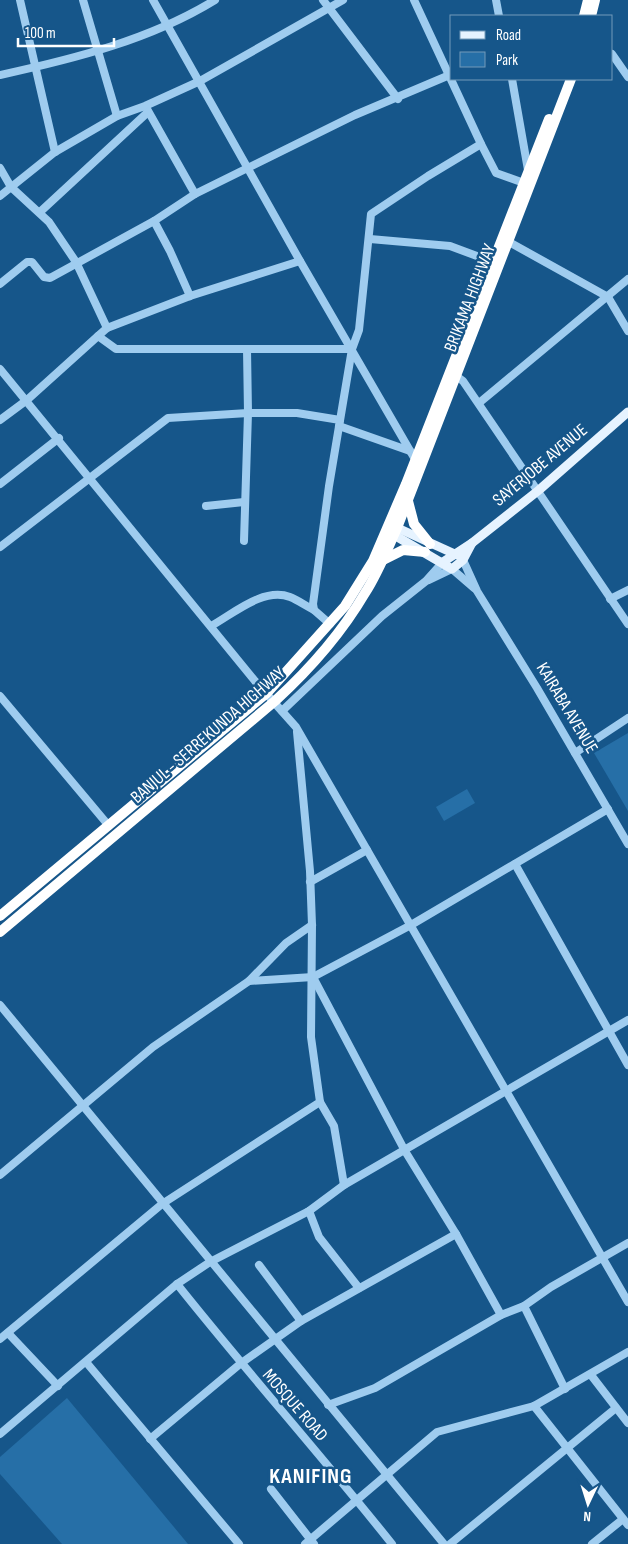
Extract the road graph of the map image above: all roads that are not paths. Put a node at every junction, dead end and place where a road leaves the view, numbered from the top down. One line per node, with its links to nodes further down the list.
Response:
1 (20, 0): 20 (street)
2 (83, 0): 18 (street)
3 (153, 0): 17 (street)
4 (197, 0): 13 (street)
5 (215, 0): 13 (street)
6 (323, 0): 12 (street)
7 (343, 0): 12 (street)
8 (414, 0): 21 (street)
9 (496, 0): 14 (street)
10 (588, 0): 15 (highway)
11 (595, 0): 16 (highway)
12 (329, 8): 29 (street); 30 (street)
13 (200, 9): 17 (street)
14 (499, 15)
15 (584, 15)
16 (591, 15)
17 (168, 25): 18 (street); 29 (street)
18 (98, 50): 20 (street); 32 (street)
19 (613, 55): 24 (street)
20 (36, 67): 22 (street); 34 (street)
21 (450, 73)
22 (0, 75)
23 (450, 75): 30 (street)
24 (628, 77)
25 (453, 80): 33 (street)
26 (512, 80): 37 (street)
27 (564, 80): 37 (highway, BRIKAMA HIGHWAY)
28 (571, 80): 45 (highway, BRIKAMA HIGHWAY)
29 (200, 81): 31 (street); 36 (street)
30 (398, 98): 36 (street)
31 (147, 109): 32 (street); 40 (street); 42 (street)
32 (116, 116): 34 (street)
33 (481, 144): 38 (street); 44 (street)
34 (55, 152): 39 (street)
35 (0, 168): 39 (street)
36 (247, 168): 40 (street); 46 (street)
37 (529, 172): 38 (highway, BRIKAMA HIGHWAY)
38 (524, 183): 48 (highway, BRIKAMA HIGHWAY)
39 (11, 187): 41 (street); 42 (street)
40 (195, 194): 43 (street)
41 (0, 196)
42 (40, 212): 47 (street)
43 (154, 221): 47 (street); 51 (street)
44 (370, 239): 48 (street); 57 (street)
45 (509, 242): 52 (street); 59 (highway, BRIKAMA HIGHWAY)
46 (300, 261): 51 (street); 57 (street)
47 (76, 262): 50 (street); 53 (street)
48 (493, 262): 59 (highway, BRIKAMA HIGHWAY)
49 (628, 279): 52 (street)
50 (0, 284)
51 (190, 296): 53 (street)
52 (608, 297): 54 (street); 61 (street)
53 (107, 328): 55 (street)
54 (628, 331)
55 (98, 336): 56 (street); 60 (street)
56 (248, 349): 57 (street); 63 (street)
57 (352, 350): 66 (street); 68 (street)
58 (0, 369): 60 (street)
59 (454, 374): 61 (street); 69 (highway, BRIKAMA HIGHWAY); 73 (highway, BRIKAMA HIGHWAY)
60 (27, 400): 64 (street); 67 (street)
61 (479, 403): 72 (street)
62 (628, 412): 65 (main road, SAYERJOBE AVENUE)
63 (248, 413): 66 (street); 70 (street); 74 (street)
64 (0, 420)
65 (624, 420): 72 (main road, SAYERJOBE AVENUE)
66 (340, 423): 68 (street); 90 (street)
67 (59, 438): 70 (street); 71 (street)
68 (410, 451): 69 (street)
69 (416, 461): 76 (highway, BRIKAMA HIGHWAY)
70 (91, 477): 79 (street); 93 (street)
71 (0, 484)
72 (539, 490): 78 (main road, SAYERJOBE AVENUE); 89 (street)
73 (408, 500): 76 (highway, BRIKAMA HIGHWAY); 80 (highway)
74 (244, 502): 75 (street); 77 (street)
75 (206, 506)
76 (392, 530): 80 (main road, KAIRABA AVENUE); 82 (highway, BANJUL - SERREKUNDA HIGHWAY); 91 (highway, BANJUL - SERREKUNDA HIGHWAY)
77 (244, 541)
78 (472, 543): 81 (main road, SAYERJOBE AVENUE); 83 (main road, SAYERJOBE AVENUE)
79 (0, 547)
80 (427, 548): 81 (main road, KAIRABA AVENUE); 82 (highway); 84 (main road, KAIRABA AVENUE)
81 (454, 552): 83 (main road, KAIRABA AVENUE); 84 (main road, SAYERJOBE AVENUE)
82 (382, 560): 96 (highway, BANJUL - SERREKUNDA HIGHWAY)
83 (463, 560): 85 (main road, SAYERJOBE AVENUE); 88 (street, KAIRABA AVENUE)
84 (443, 562): 85 (main road, KAIRABA AVENUE); 86 (street)
85 (452, 569): 86 (street); 88 (street, KAIRABA AVENUE)
86 (426, 581): 97 (street)
87 (628, 590): 89 (street)
88 (477, 591): 100 (street, KAIRABA AVENUE)
89 (610, 599): 92 (street)
90 (314, 610): 91 (street); 93 (street)
91 (330, 624): 94 (highway, BANJUL - SERREKUNDA HIGHWAY)
92 (628, 624)
93 (212, 626): 94 (street)
94 (267, 693): 96 (street); 102 (highway, BANJUL - SERREKUNDA HIGHWAY)
95 (0, 696): 102 (street)
96 (275, 701): 97 (street); 110 (highway, BANJUL - SERREKUNDA HIGHWAY)
97 (282, 711): 99 (street)
98 (628, 718): 100 (street)
99 (296, 727): 104 (street); 106 (street)
100 (575, 752): 101 (street, KAIRABA AVENUE)
101 (608, 809): 103 (street, KAIRABA AVENUE); 105 (street)
102 (109, 826): 107 (highway, BANJUL - SERREKUNDA HIGHWAY)
103 (628, 844)
104 (367, 850): 106 (street); 109 (street)
105 (515, 864): 109 (street); 115 (street)
106 (310, 882): 108 (street)
107 (0, 916)
108 (312, 925): 111 (street); 112 (street)
109 (411, 925): 111 (street); 117 (street)
110 (0, 932)
111 (313, 977): 112 (street); 118 (street); 120 (street)
112 (249, 982): 119 (street)
113 (0, 1005): 119 (street)
114 (628, 1020): 115 (street)
115 (608, 1032): 116 (street); 117 (street)
116 (628, 1065)
117 (507, 1090): 120 (street); 127 (street)
118 (320, 1102): 122 (street); 123 (street)
119 (83, 1106): 121 (street); 123 (street)
120 (405, 1151): 122 (street); 125 (street)
121 (0, 1175)
122 (344, 1185): 124 (street)
123 (162, 1204): 128 (street); 136 (street)
124 (308, 1211): 128 (street); 131 (street)
125 (456, 1234): 131 (street); 134 (street)
126 (628, 1242): 127 (street)
127 (602, 1257): 132 (street); 133 (street)
128 (210, 1262): 130 (street); 138 (street)
129 (259, 1265): 135 (street)
130 (177, 1284): 140 (street); 141 (street, MOSQUE ROAD)
131 (359, 1288): 135 (street)
132 (628, 1302)
133 (524, 1306): 134 (street); 144 (street)
134 (501, 1315): 145 (street)
135 (301, 1321): 138 (street)
136 (8, 1333): 137 (street); 143 (street)
137 (0, 1339)
138 (275, 1341): 141 (street); 145 (street)
139 (628, 1352): 142 (street)
140 (86, 1362): 143 (street); 150 (street)
141 (240, 1364): 150 (street); 154 (street, MOSQUE ROAD)
142 (591, 1375): 144 (street); 147 (street)
143 (58, 1386): 149 (street)
144 (565, 1389): 146 (street)
145 (328, 1405): 152 (street)
146 (534, 1406): 151 (street); 152 (street)
147 (616, 1408): 148 (street); 151 (street)
148 (628, 1424)
149 (0, 1434)
150 (150, 1439): 157 (street)
151 (567, 1447): 155 (street); 160 (street)
152 (388, 1475): 154 (street); 159 (street)
153 (271, 1489): 156 (street)
154 (358, 1501): 156 (street); 158 (street, MOSQUE ROAD)
155 (625, 1522): 161 (street)
156 (310, 1542)
157 (239, 1544)
158 (392, 1544)
159 (444, 1544)
160 (450, 1544)
161 (592, 1544)

